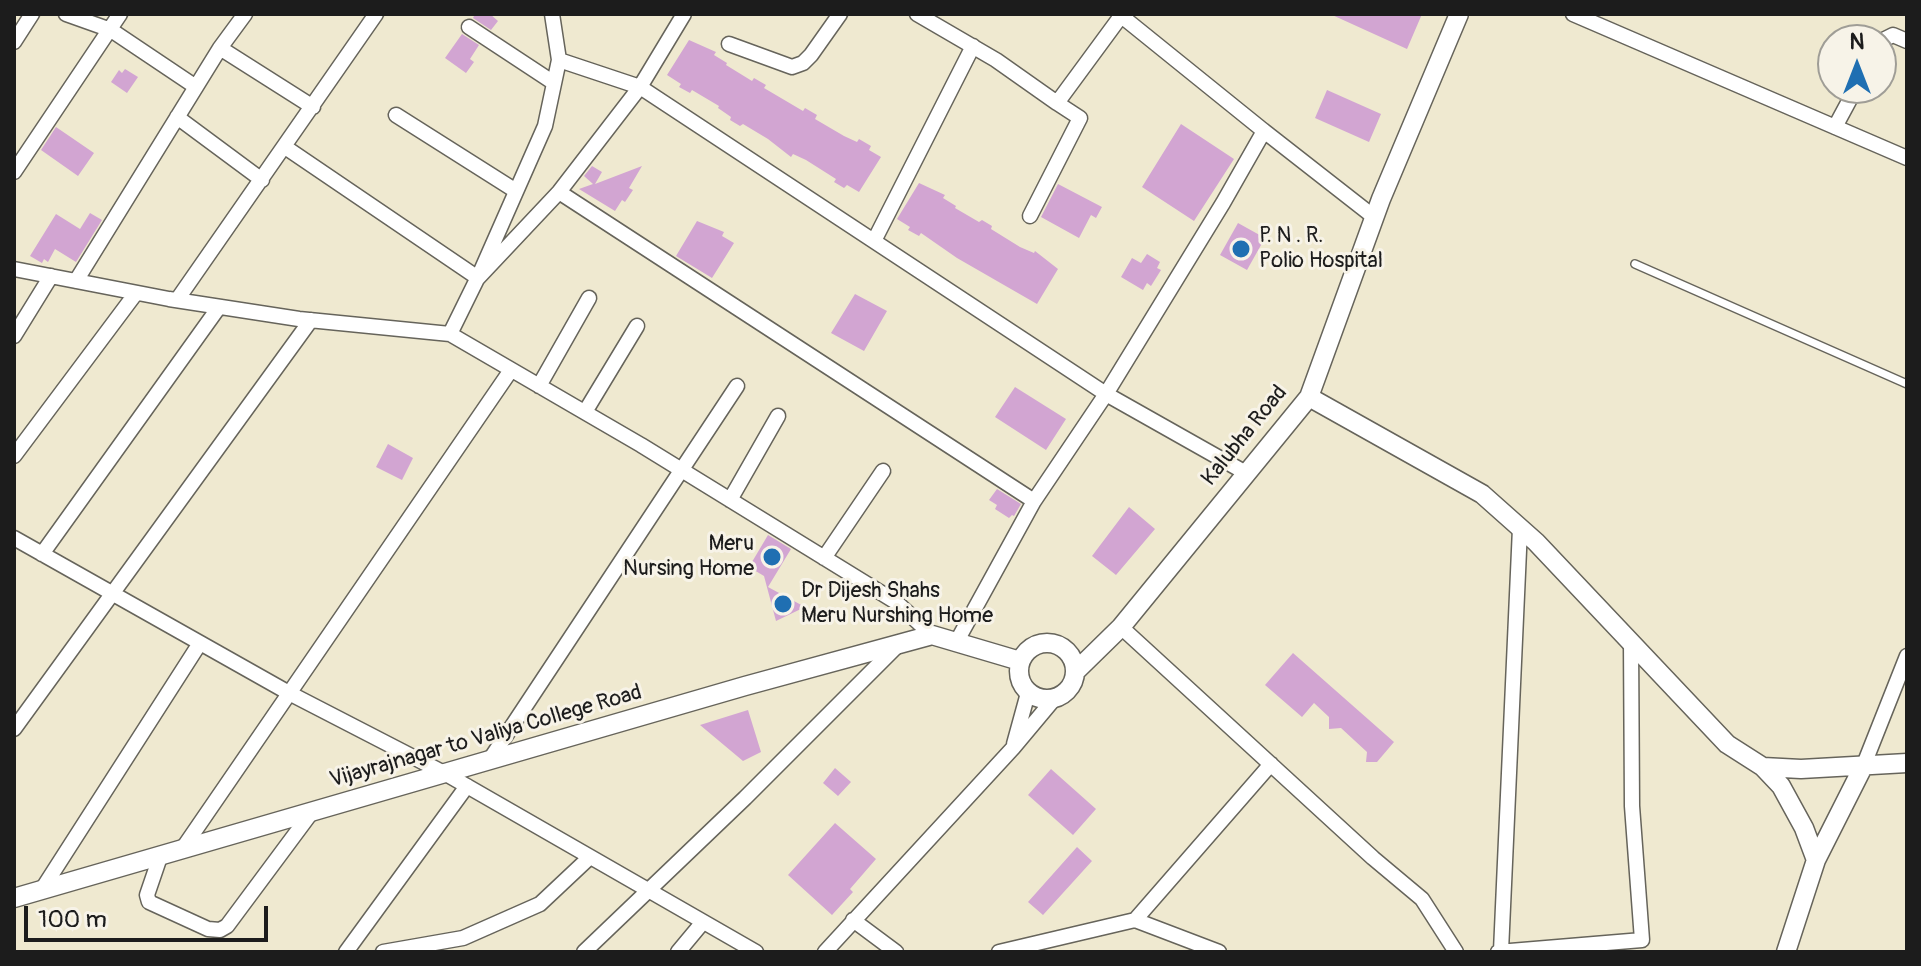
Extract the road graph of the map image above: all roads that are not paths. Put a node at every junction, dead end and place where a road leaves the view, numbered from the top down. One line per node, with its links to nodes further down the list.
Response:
1 (32, 14): 15 (street)
2 (66, 14): 14 (street)
3 (120, 14): 14 (street)
4 (245, 14): 18 (street)
5 (376, 14): 25 (street)
6 (552, 14): 19 (street)
7 (684, 14): 22 (street)
8 (840, 14): 16 (street)
9 (917, 14): 17 (street)
10 (1459, 14): 37 (street, Kalubha Road)
11 (1573, 14): 28 (street)
12 (1120, 15): 23 (street); 29 (street)
13 (469, 27): 20 (street)
14 (111, 30): 21 (street); 32 (street)
15 (14, 42)
16 (729, 44)
17 (973, 46): 23 (street); 38 (street)
18 (220, 48): 21 (street); 25 (street)
19 (559, 60): 20 (street); 22 (street)
20 (554, 83): 34 (street)
21 (196, 87): 27 (street)
22 (640, 87): 35 (street); 38 (street)
23 (1057, 103): 36 (street)
24 (1847, 104): 28 (street)
25 (313, 107): 30 (street)
26 (396, 115): 34 (street)
27 (177, 117): 33 (street); 43 (street)
28 (1835, 127): 31 (street)
29 (1264, 131): 37 (street); 56 (street)
30 (285, 147): 33 (street); 42 (street)
31 (1907, 158)
32 (14, 172)
33 (262, 180): 46 (street)
34 (516, 191): 42 (street)
35 (559, 192): 42 (street); 65 (street)
36 (1030, 216)
37 (1374, 217): 57 (street, Kalubha Road)
38 (874, 241): 56 (street)
39 (1635, 264): 53 (lane)
40 (14, 269): 41 (street)
41 (51, 276): 43 (street); 51 (street)
42 (478, 278): 50 (street)
43 (76, 281): 44 (street)
44 (136, 293): 46 (street); 60 (street)
45 (589, 298): 54 (street)
46 (177, 300): 47 (street)
47 (219, 307): 48 (street); 68 (street)
48 (311, 320): 50 (street); 70 (street)
49 (637, 326): 58 (street)
50 (450, 334): 52 (street)
51 (14, 336)
52 (511, 370): 54 (street); 82 (street)
53 (1907, 384)
54 (539, 386): 58 (street)
55 (737, 386): 61 (street)
56 (1106, 394): 63 (street); 65 (street)
57 (1309, 397): 63 (street, Kalubha Road); 66 (street)
58 (585, 412): 61 (street)
59 (778, 416): 64 (street)
60 (14, 456)
61 (681, 470): 64 (street); 87 (street)
62 (883, 471): 69 (street)
63 (1246, 473): 71 (street, Kalubha Road)
64 (730, 500): 69 (street)
65 (1034, 501): 75 (street)
66 (1520, 528): 73 (street); 106 (street)
67 (14, 538): 68 (street)
68 (42, 554): 70 (street)
69 (824, 558): 72 (street)
70 (113, 594): 74 (street); 85 (street)
71 (1116, 632): 78 (street); 81 (street, Kalubha Road); 89 (street)
72 (932, 635): 75 (street, Vijayrajnagar to Valiya College Road); 76 (street, Vijayrajnagar to Valiya College Road)
73 (1631, 641): 90 (street); 105 (street)
74 (200, 643): 82 (street); 99 (street)
75 (965, 643): 77 (street, Vijayrajnagar to Valiya College Road); 80 (street, Vijayrajnagar to Valiya College Road)
76 (899, 644): 87 (street, Vijayrajnagar to Valiya College Road); 100 (street)
77 (1034, 645): 78 (street); 80 (street)
78 (1067, 651): 81 (street)
79 (1907, 656): 91 (street)
80 (1020, 661): 83 (street)
81 (1075, 672): 84 (street)
82 (289, 693): 92 (street); 95 (street)
83 (1028, 693): 84 (street); 86 (street)
84 (1054, 699): 86 (street)
85 (14, 729)
86 (1013, 748): 102 (street)
87 (489, 761): 92 (street, Vijayrajnagar to Valiya College Road)
88 (1907, 763): 91 (street)
89 (1271, 764): 103 (street); 116 (street)
90 (1763, 767): 91 (street); 98 (street)
91 (1863, 767): 98 (street)
92 (446, 774): 93 (street); 94 (street, Vijayrajnagar to Valiya College Road)
93 (467, 786): 97 (street); 107 (street)
94 (311, 813): 95 (street, Vijayrajnagar to Valiya College Road); 96 (street)
95 (181, 851): 96 (street, Vijayrajnagar to Valiya College Road)
96 (160, 857): 99 (street, Vijayrajnagar to Valiya College Road)
97 (590, 857): 100 (street); 108 (street)
98 (1816, 860): 117 (street)
99 (41, 891): 101 (street, Vijayrajnagar to Valiya College Road)
100 (650, 891): 104 (street); 109 (street)
101 (14, 898)
102 (853, 920): 112 (street); 113 (street)
103 (1135, 920): 114 (street); 115 (street)
104 (703, 922): 110 (street); 111 (street)
105 (1645, 946): 106 (street)
106 (1500, 951)
107 (346, 952)
108 (383, 952)
109 (584, 952)
110 (678, 952)
111 (756, 952)
112 (825, 952)
113 (896, 952)
114 (999, 952)
115 (1219, 952)
116 (1456, 952)
117 (1786, 952)

